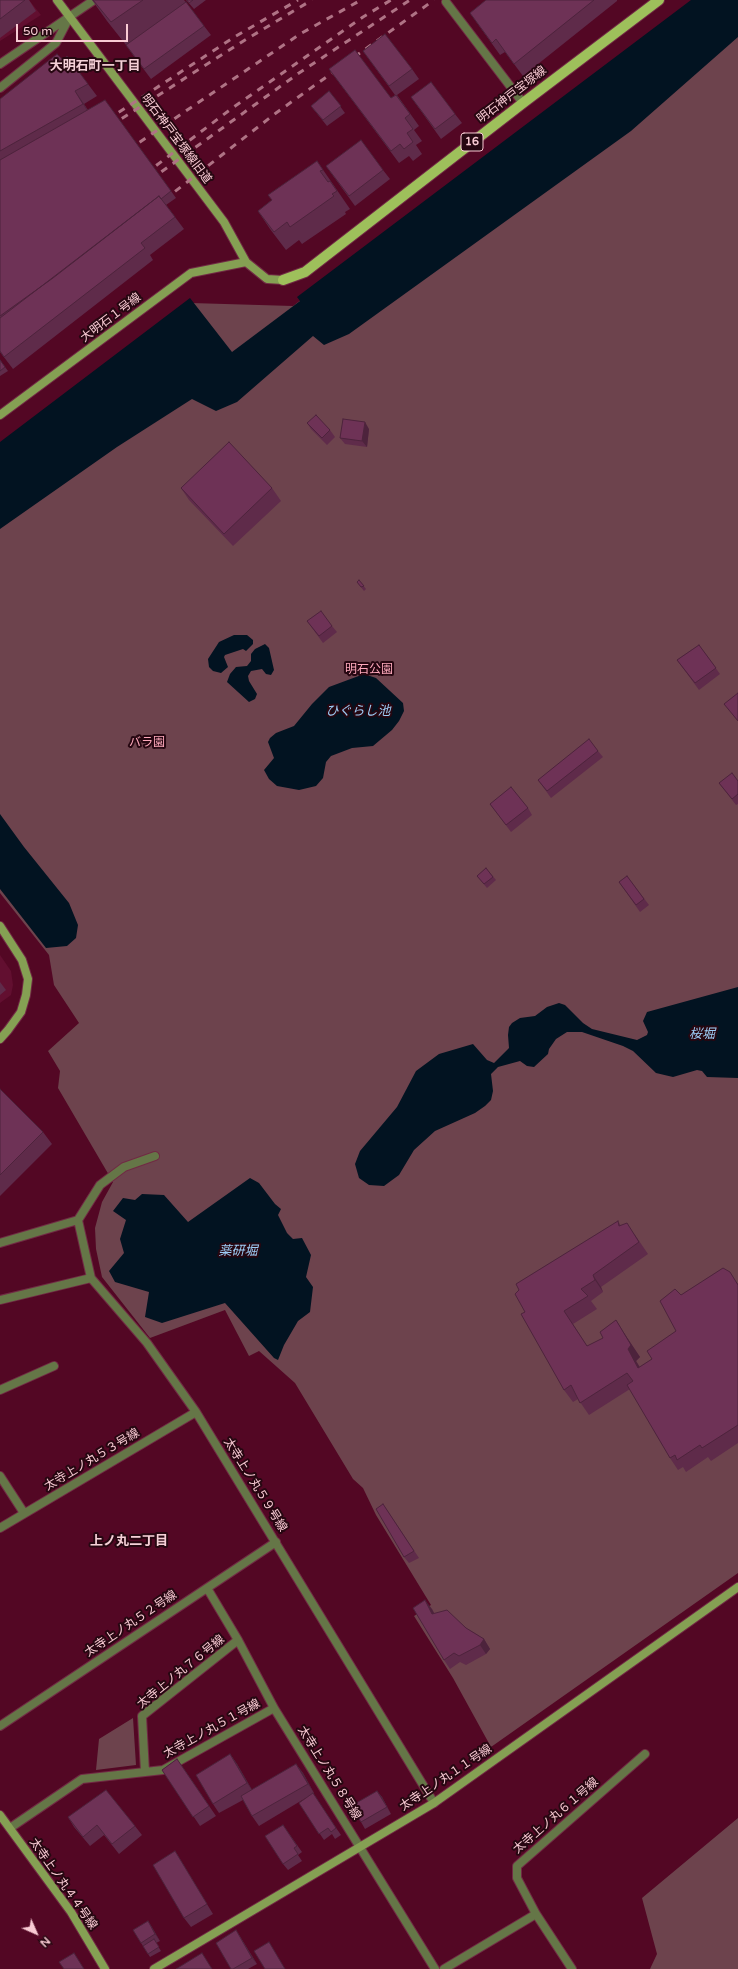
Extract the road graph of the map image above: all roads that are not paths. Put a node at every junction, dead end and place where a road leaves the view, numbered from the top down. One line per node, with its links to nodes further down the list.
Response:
1 (57, 0): 5 (street, 明石神戸宝塚線旧道)
2 (94, 0): 5 (street)
3 (659, 0): 8 (main road, 明石神戸宝塚線 / 16)
4 (446, 2): 8 (street)
5 (70, 17): 6 (street); 7 (street); 9 (street, 明石神戸宝塚線旧道)
6 (0, 64)
7 (0, 88)
8 (523, 102): 10 (main road, 明石神戸宝塚線 / 16)
9 (246, 262): 10 (street, 明石神戸宝塚線旧道); 11 (street, 大明石１号線)
10 (283, 280)
11 (0, 415)
12 (0, 926): 13 (street)
13 (0, 1039)
14 (155, 1156): 15 (street)
15 (78, 1220): 16 (street); 17 (street, 太寺上ノ丸５９号線)
16 (0, 1243)
17 (91, 1278): 18 (street); 21 (street, 太寺上ノ丸５９号線)
18 (0, 1300)
19 (54, 1366): 20 (street)
20 (0, 1390)
21 (196, 1412): 23 (street, 太寺上ノ丸５３号線); 25 (street, 太寺上ノ丸５９号線)
22 (0, 1476): 23 (street)
23 (24, 1514): 24 (street, 太寺上ノ丸５３号線)
24 (0, 1528)
25 (276, 1542): 27 (street, 太寺上ノ丸５２号線); 33 (street, 太寺上ノ丸５９号線)
26 (738, 1587): 33 (street, 太寺上ノ丸１１号線)
27 (207, 1588): 28 (street, 太寺上ノ丸５８号線); 30 (street, 太寺上ノ丸５２号線)
28 (238, 1640): 29 (street, 太寺上ノ丸５８号線); 32 (street, 太寺上ノ丸７６号線)
29 (274, 1708): 32 (street, 太寺上ノ丸５１号線); 36 (street, 太寺上ノ丸５８号線)
30 (0, 1726)
31 (645, 1754): 37 (street, 太寺上ノ丸６１号線)
32 (145, 1772): 35 (street, 太寺上ノ丸５１号線)
33 (434, 1803): 36 (street, 太寺上ノ丸１１号線)
34 (0, 1816): 35 (street, 太寺上ノ丸４４号線)
35 (10, 1828): 38 (street, 太寺上ノ丸４４号線)
36 (361, 1846): 39 (street, 太寺上ノ丸１１号線); 40 (street, 太寺上ノ丸５８号線)
37 (536, 1914): 41 (street); 42 (street, 太寺上ノ丸６１号線)
38 (105, 1969)
39 (154, 1969)
40 (435, 1969)
41 (444, 1969)
42 (572, 1969)

